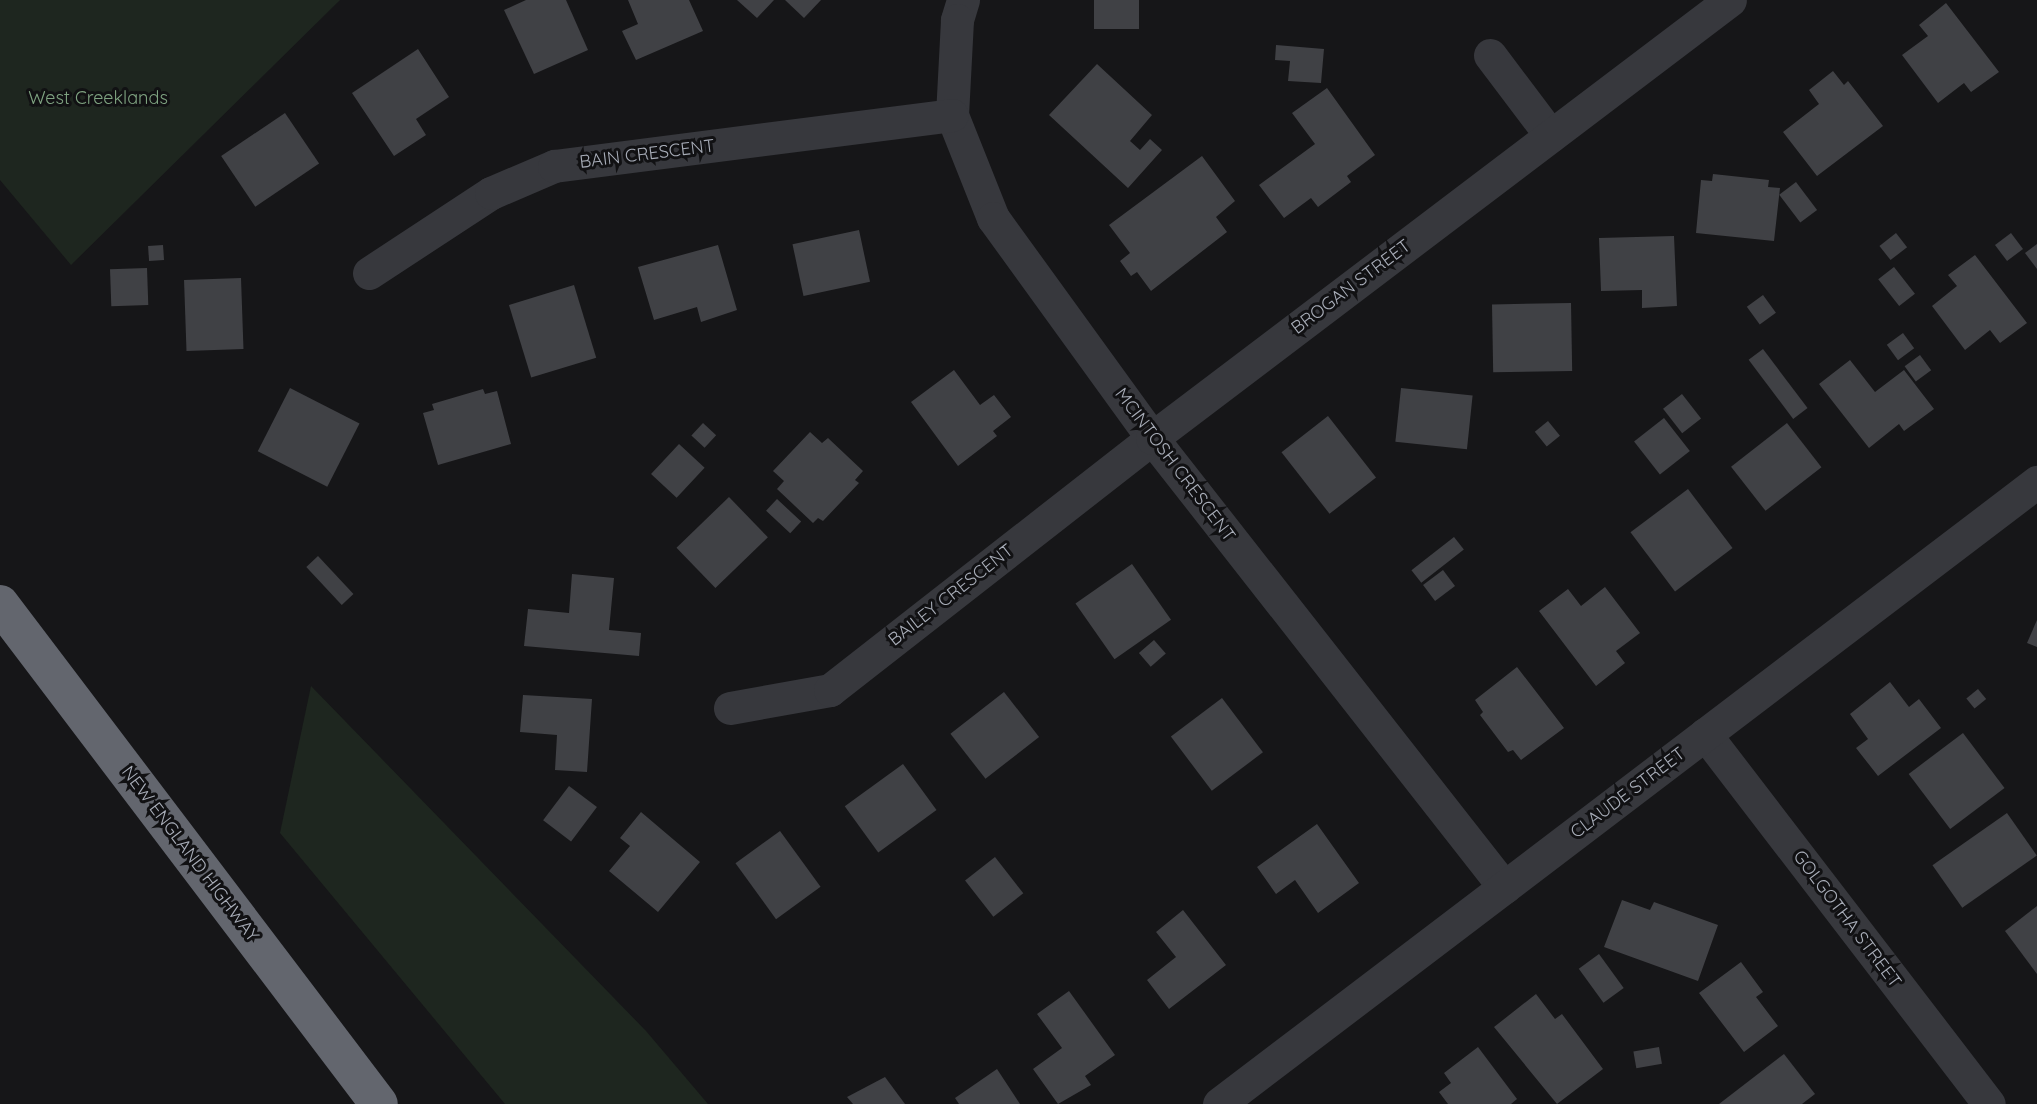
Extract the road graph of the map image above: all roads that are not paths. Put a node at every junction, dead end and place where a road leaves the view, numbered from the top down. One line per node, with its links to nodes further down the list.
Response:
1 (963, 0): 4 (street, MCINTOSH CRESCENT)
2 (1730, 0): 5 (street, BROGAN STREET)
3 (1490, 55): 5 (street)
4 (952, 115): 6 (street, BAIN CRESCENT); 7 (street, MCINTOSH CRESCENT)
5 (1551, 136): 7 (street, BROGAN STREET)
6 (369, 273)
7 (1152, 438): 10 (street, BAILEY CRESCENT); 12 (street, MCINTOSH CRESCENT)
8 (2037, 482): 11 (street, CLAUDE STREET)
9 (0, 604): 13 (highway, NEW ENGLAND HIGHWAY)
10 (730, 708)
11 (1705, 734): 12 (street, CLAUDE STREET); 15 (street, GOLGOTHA STREET)
12 (1504, 887): 14 (street, CLAUDE STREET)
13 (379, 1104)
14 (1219, 1104)
15 (1989, 1104)

